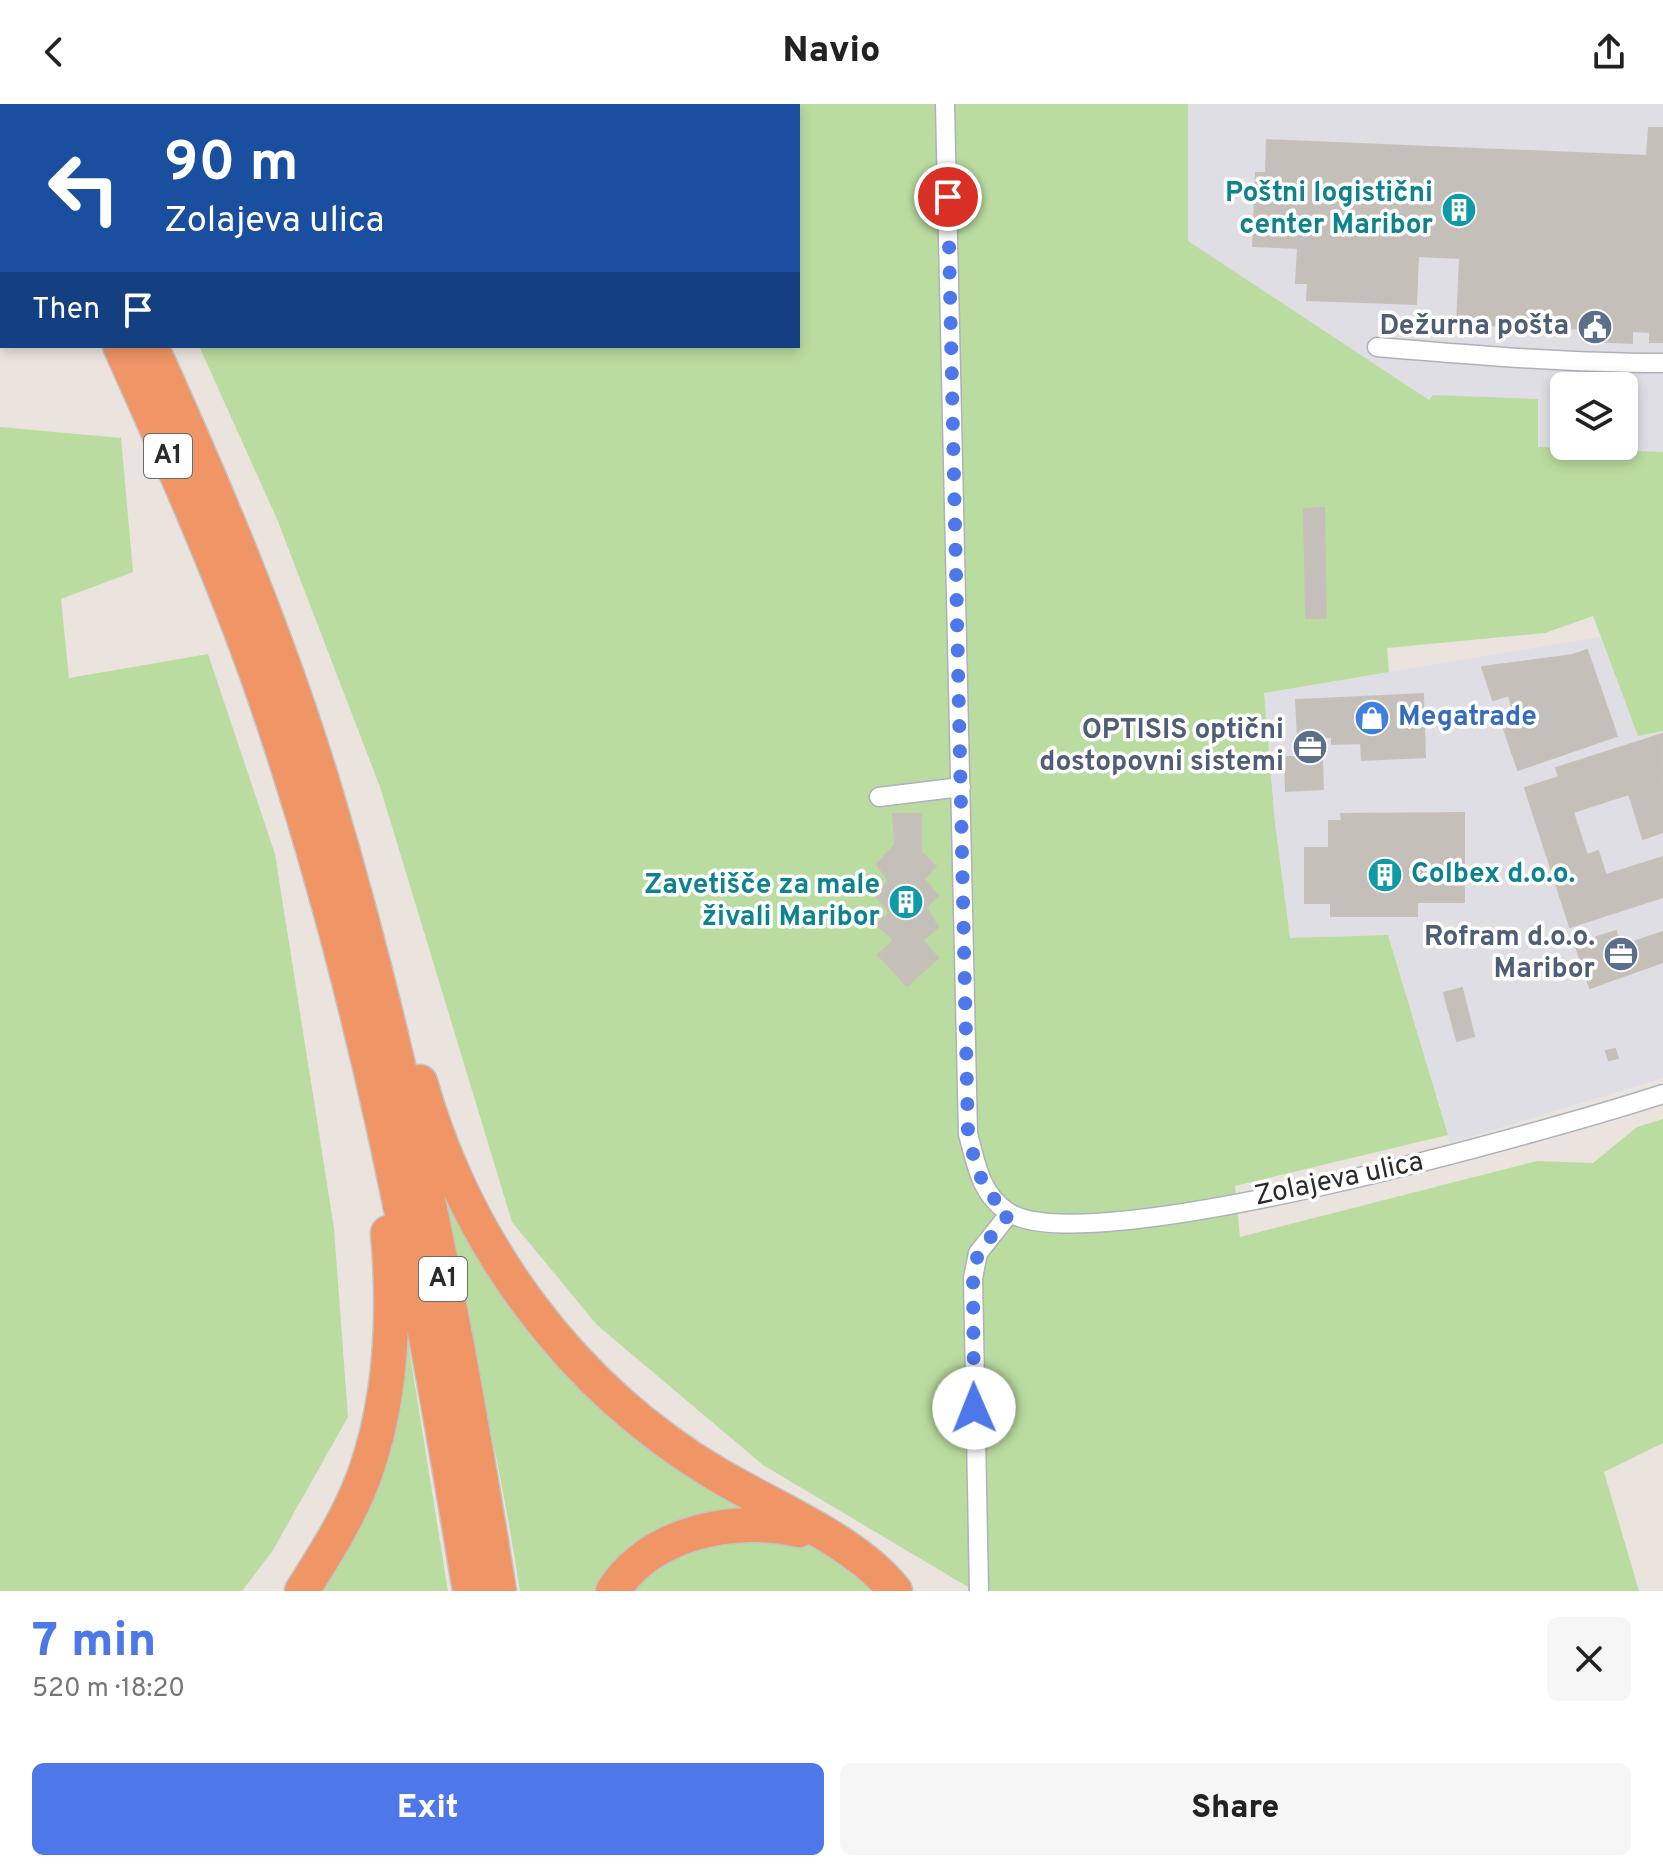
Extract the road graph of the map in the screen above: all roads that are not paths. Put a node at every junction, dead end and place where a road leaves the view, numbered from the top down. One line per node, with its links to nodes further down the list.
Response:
1 (945, 104): 6 (street)
2 (1377, 347): 5 (street)
3 (121, 348): 10 (highway, A1)
4 (152, 348): 8 (highway, A1)
5 (1663, 363)
6 (961, 787): 7 (street); 11 (street)
7 (879, 797)
8 (374, 970): 12 (highway); 15 (highway, A1)
9 (1663, 1094): 11 (street, Zolajeva ulica)
10 (387, 1138): 13 (highway); 14 (highway, A1)
11 (1009, 1214): 18 (street)
12 (826, 1537): 16 (highway); 17 (highway)
13 (302, 1591)
14 (470, 1591)
15 (499, 1591)
16 (613, 1591)
17 (895, 1591)
18 (979, 1591)

